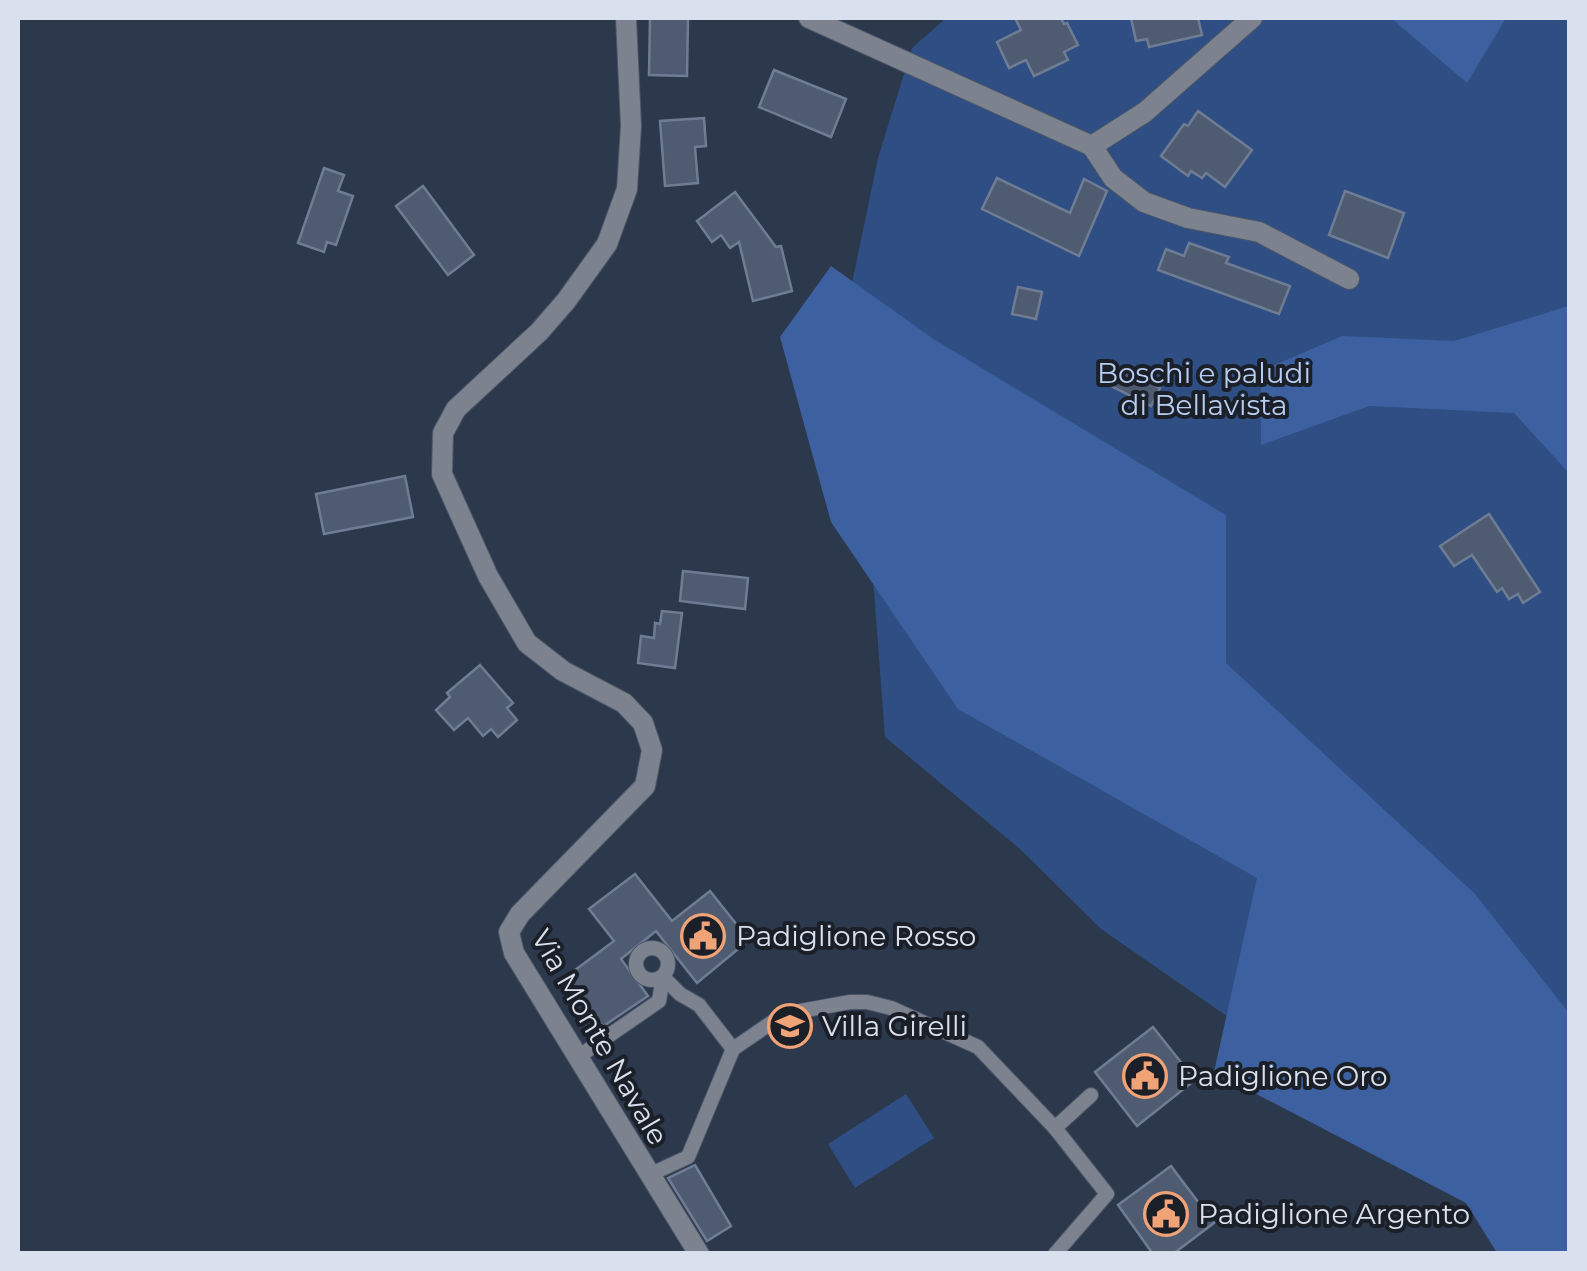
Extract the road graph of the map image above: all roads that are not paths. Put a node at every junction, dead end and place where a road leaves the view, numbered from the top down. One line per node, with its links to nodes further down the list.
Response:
1 (626, 18): 7 (street, Via Monte Navale)
2 (808, 18): 4 (street)
3 (1252, 18): 4 (street)
4 (1092, 146): 5 (street)
5 (1350, 279)
6 (732, 1049): 7 (lane); 9 (lane); 10 (lane)
7 (578, 1057): 10 (street, Via Monte Navale)
8 (1091, 1095): 9 (lane)
9 (1055, 1128): 12 (lane)
10 (649, 1175): 11 (street, Via Monte Navale)
11 (699, 1254)
12 (1055, 1254)

